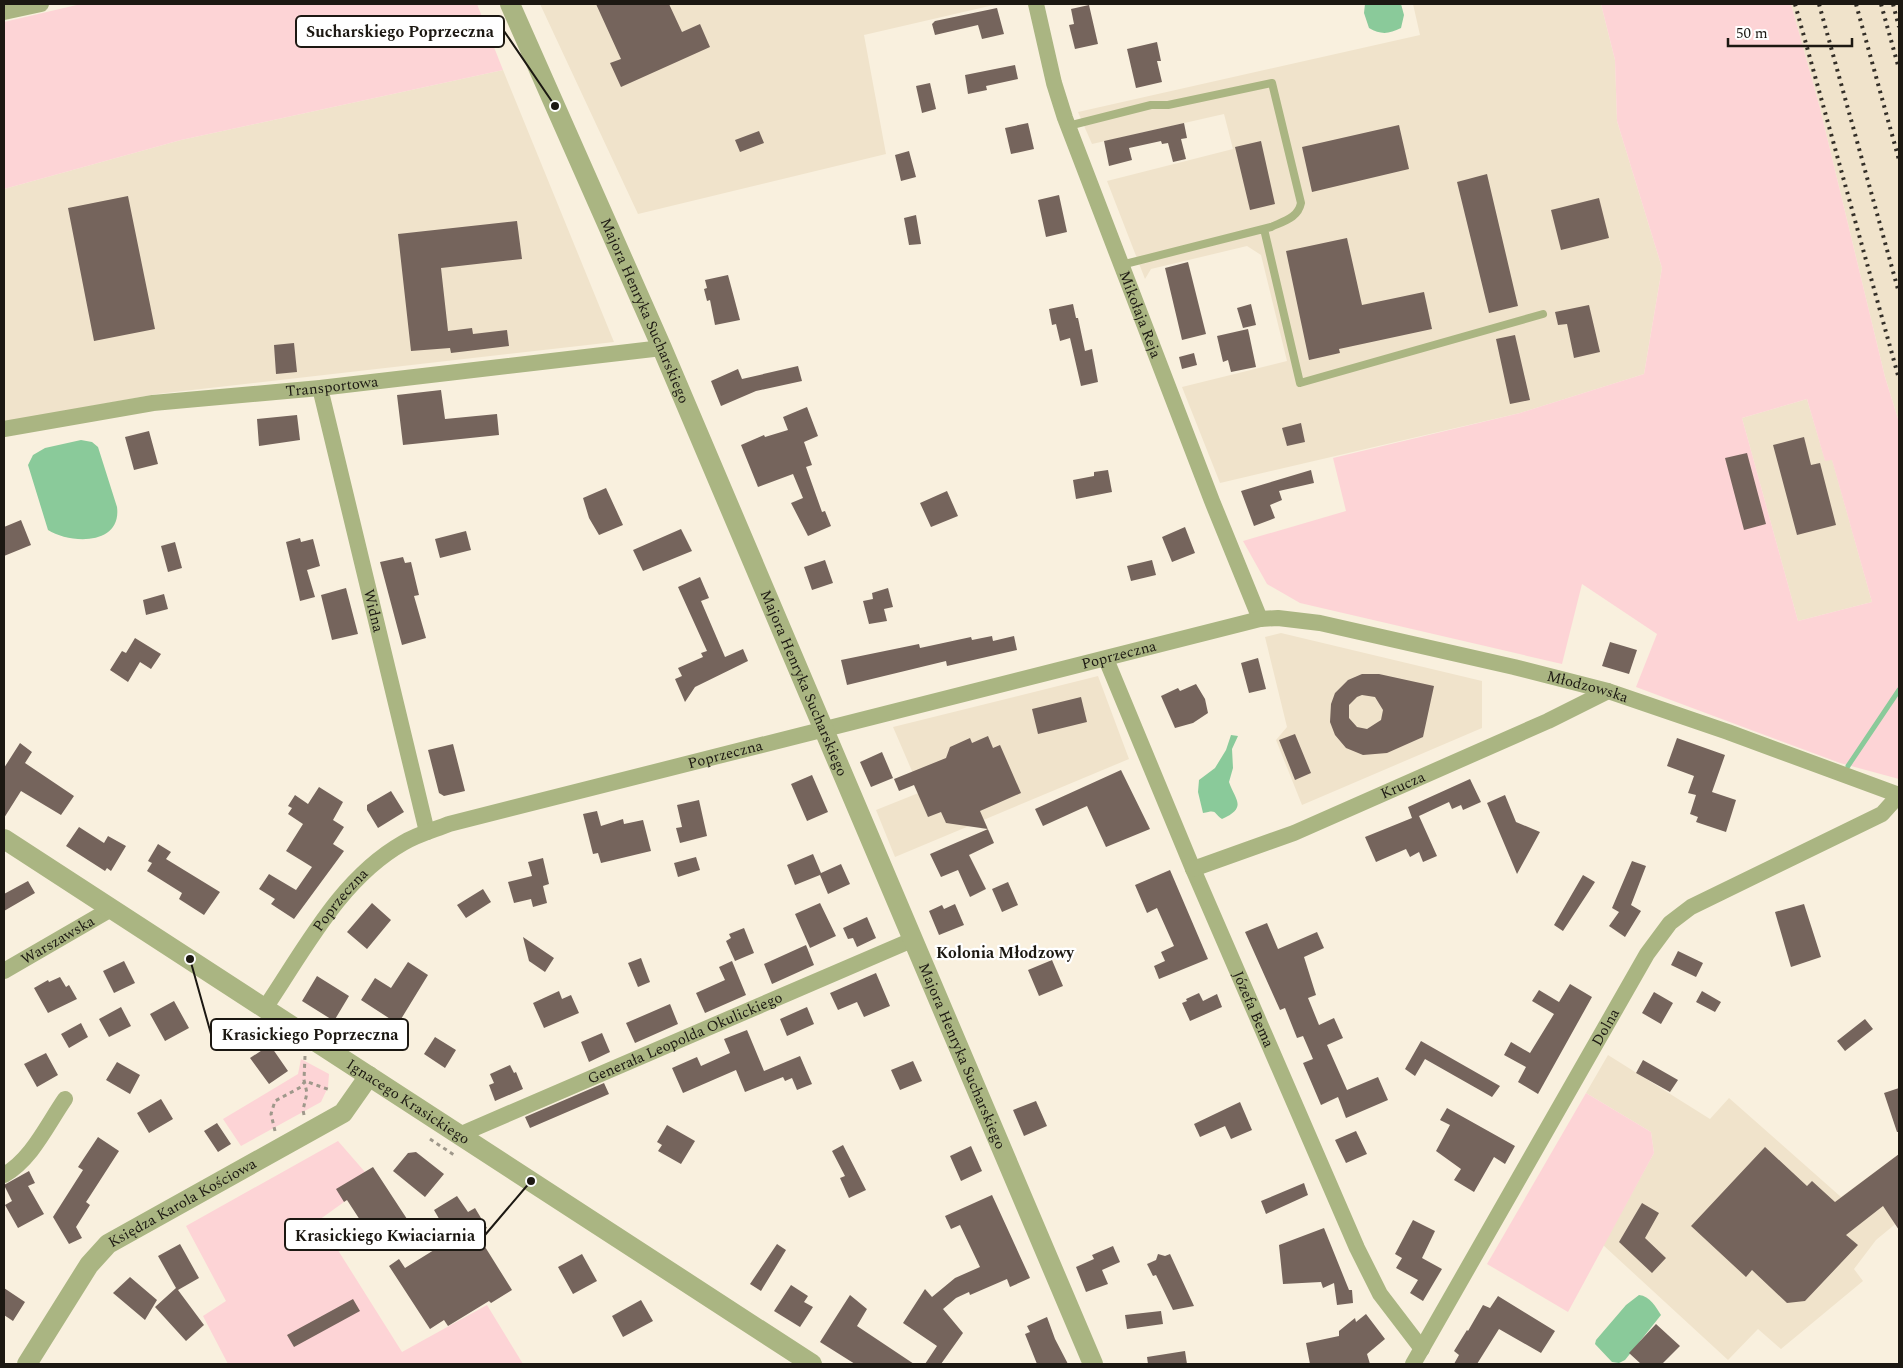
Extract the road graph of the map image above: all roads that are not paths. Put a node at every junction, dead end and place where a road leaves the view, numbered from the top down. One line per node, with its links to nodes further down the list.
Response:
1 (41, 4): 4 (street)
2 (510, 4): 9 (street, Majora Henryka Sucharskiego)
3 (1036, 4): 5 (street, Mikołaja Reja)
4 (4, 12)
5 (1068, 126): 6 (lane); 7 (street, Mikołaja Reja)
6 (1264, 229): 7 (lane); 8 (lane)
7 (1121, 265): 12 (street, Mikołaja Reja)
8 (1544, 314)
9 (662, 348): 10 (street, Transportowa); 15 (street, Majora Henryka Sucharskiego)
10 (320, 388): 11 (street, Transportowa); 17 (street, Widna)
11 (4, 429)
12 (1260, 619): 13 (street, Poprzeczna); 14 (street, Młodzowska)
13 (1106, 659): 15 (street, Poprzeczna); 19 (street, Józefa Bema)
14 (1608, 691): 16 (street, Młodzowska); 19 (street, Krucza)
15 (825, 731): 17 (street, Poprzeczna); 21 (street, Majora Henryka Sucharskiego)
16 (1899, 796): 28 (street, Dolna)
17 (427, 832): 23 (street, Poprzeczna)
18 (4, 839): 20 (street, Ignacego Krasickiego)
19 (1193, 869): 28 (street, Józefa Bema)
20 (112, 909): 22 (street, Warszawska); 23 (street, Ignacego Krasickiego)
21 (912, 940): 26 (street, Generała Leopolda Okulickiego); 31 (street, Majora Henryka Sucharskiego)
22 (4, 970)
23 (265, 1008): 24 (street, Ignacego Krasickiego)
24 (369, 1076): 26 (street, Ignacego Krasickiego); 29 (street, Księdza Karola Kościowa)
25 (65, 1099): 27 (street)
26 (459, 1135): 30 (street, Ignacego Krasickiego)
27 (4, 1175)
28 (1422, 1349): 32 (street, Dolna)
29 (26, 1364)
30 (812, 1364)
31 (1094, 1364)
32 (1413, 1364)

